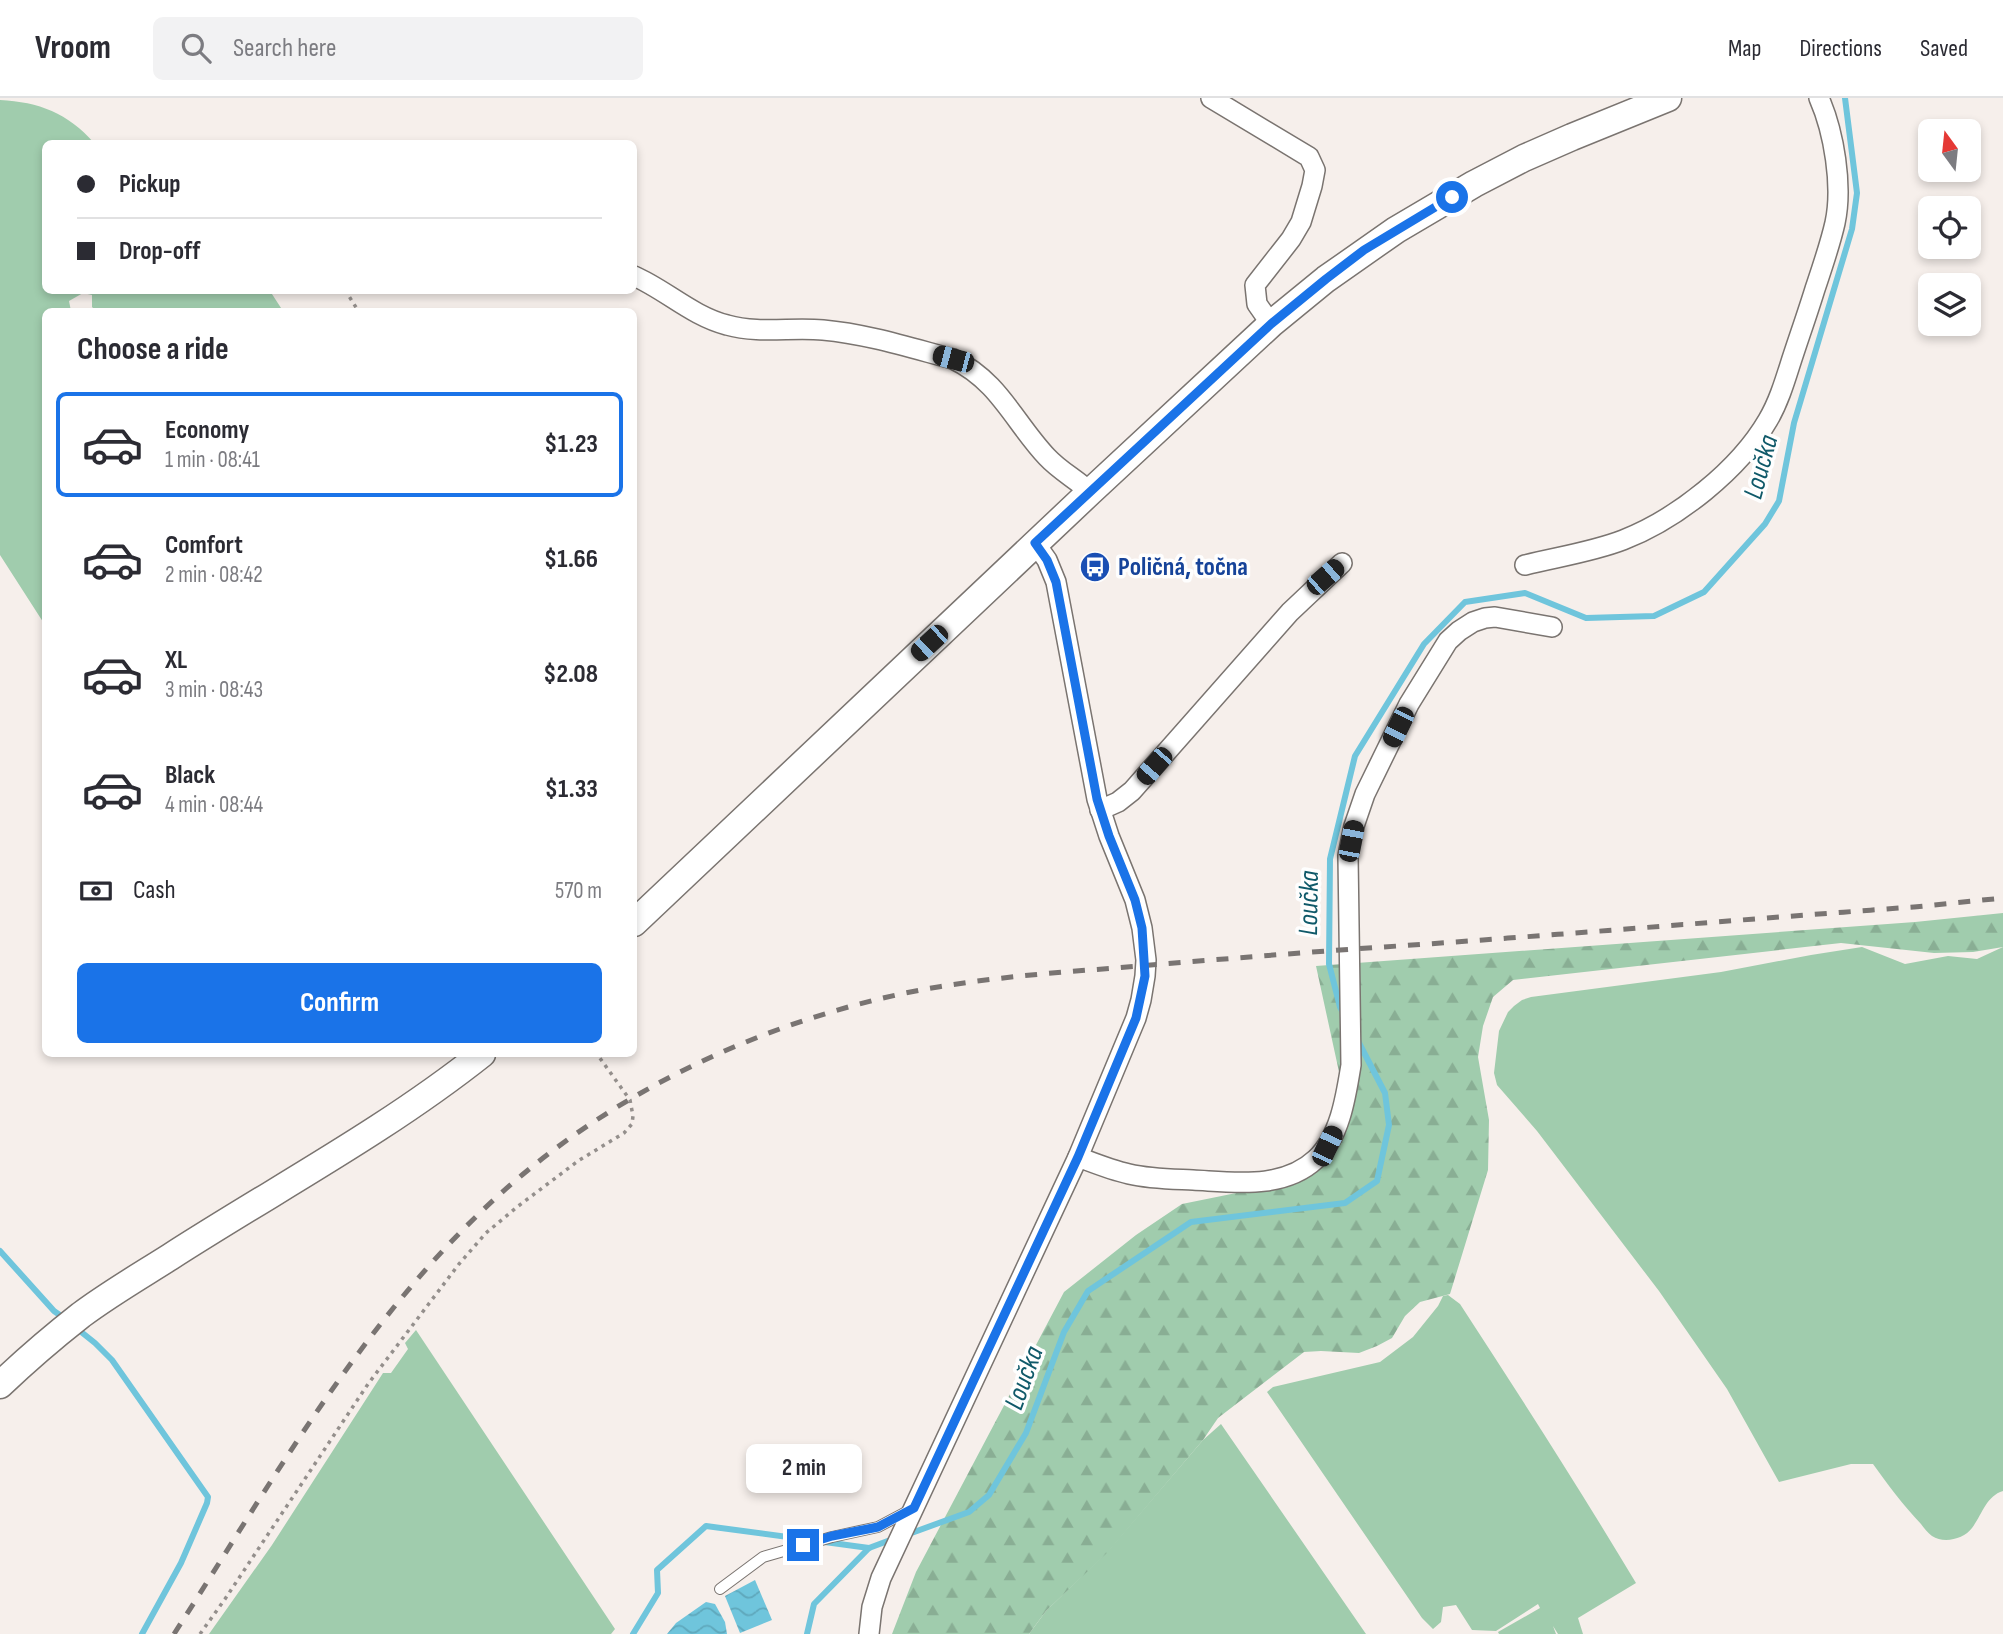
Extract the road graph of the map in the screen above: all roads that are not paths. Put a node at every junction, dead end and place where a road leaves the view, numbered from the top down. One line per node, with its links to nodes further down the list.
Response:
1 (1211, 98): 5 (street)
2 (1668, 98): 5 (main road)
3 (1819, 98): 9 (street)
4 (637, 278): 6 (street)
5 (1271, 324): 6 (main road)
6 (1090, 492): 7 (main road)
7 (1035, 543): 11 (street); 12 (main road)
8 (1342, 563): 11 (street)
9 (1525, 565)
10 (1552, 627): 14 (street)
11 (1100, 810): 14 (street)
12 (637, 920)
13 (478, 1057): 15 (main road)
14 (1078, 1157): 16 (street)
15 (0, 1385)
16 (910, 1516): 17 (lane); 18 (street)
17 (720, 1589)
18 (869, 1634)

